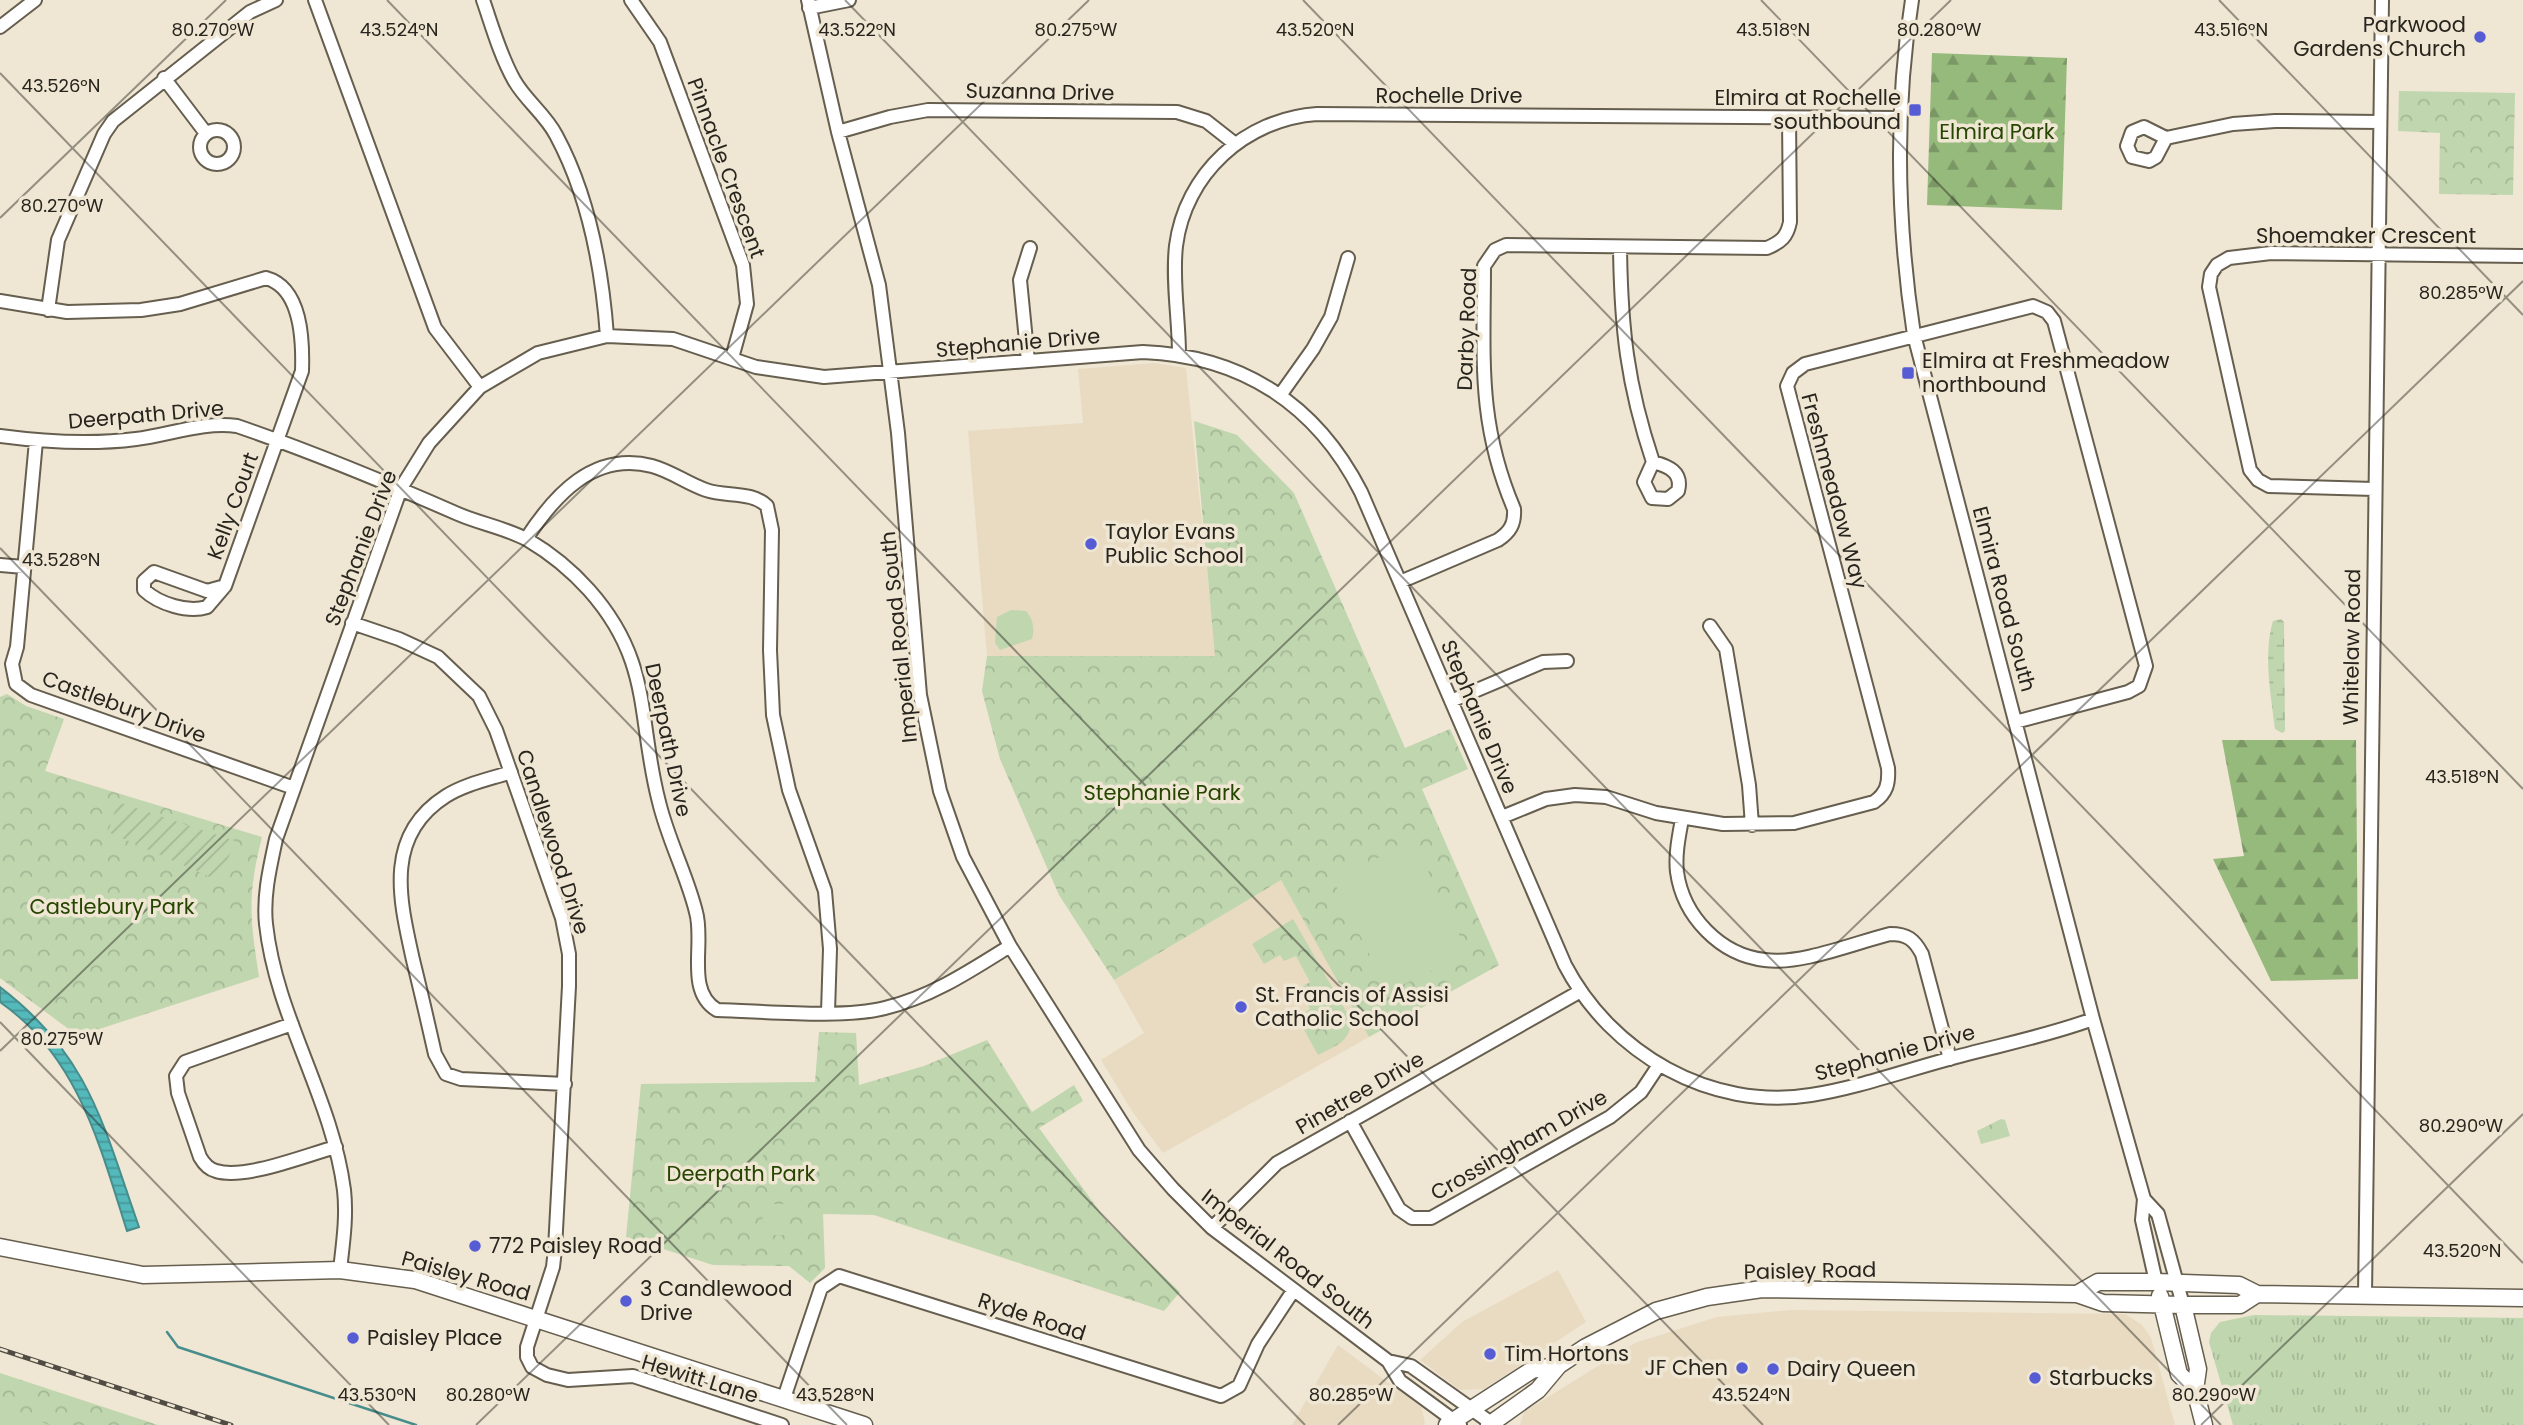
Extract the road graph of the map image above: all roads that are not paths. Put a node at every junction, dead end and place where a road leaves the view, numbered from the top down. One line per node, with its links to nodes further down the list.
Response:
1 (35, 0): 10 (street)
2 (276, 0): 11 (street)
3 (315, 0): 32 (street)
4 (482, 0): 27 (street)
5 (631, 0): 29 (street, Pinnacle Crescent)
6 (849, 0): 9 (street)
7 (1912, 0): 13 (street, Elmira Road South)
8 (2382, 0): 14 (street, Whitelaw Road)
9 (808, 4): 16 (street, Imperial Road South)
10 (0, 27)
11 (164, 78): 15 (street); 25 (street)
12 (1789, 118): 13 (street, Rochelle Drive); 18 (street, Rochelle Drive); 19 (street, Darby Road)
13 (1899, 118): 26 (street, Elmira Road South)
14 (2380, 122): 17 (street); 21 (street, Whitelaw Road)
15 (205, 132)
16 (838, 132): 18 (street, Suzanna Drive); 31 (street, Imperial Road South)
17 (2166, 138)
18 (1234, 144): 28 (street, Rochelle Drive)
19 (1620, 247): 37 (street); 43 (street, Darby Road)
20 (1030, 248): 30 (street)
21 (2378, 253): 22 (street, Shoemaker Crescent); 39 (street, Whitelaw Road); 39 (street, Shoemaker Crescent)
22 (2523, 256)
23 (1349, 258): 33 (street)
24 (0, 301): 25 (street)
25 (48, 310): 35 (street, Kelly Court)
26 (1914, 335): 49 (street, Elmira Road South); 49 (street, Freshmeadow Way); 54 (street, Freshmeadow Way)
27 (607, 336): 29 (street, Stephanie Drive); 32 (street, Stephanie Drive)
28 (1179, 354): 30 (street, Stephanie Drive); 33 (street, Stephanie Drive)
29 (732, 358): 31 (street, Stephanie Drive)
30 (1028, 361): 31 (street, Stephanie Drive)
31 (891, 374): 55 (street, Imperial Road South)
32 (480, 387): 38 (street, Stephanie Drive)
33 (1281, 394): 43 (street, Stephanie Drive)
34 (0, 436): 36 (street, Deerpath Drive)
35 (278, 440): 36 (street, Deerpath Drive); 38 (street, Deerpath Drive); 44 (street, Kelly Court)
36 (36, 441): 42 (street, Castlebury Drive)
37 (1653, 462)
38 (401, 488): 40 (street, Deerpath Drive); 45 (street, Stephanie Drive)
39 (2374, 489): 74 (street, Whitelaw Road)
40 (526, 539): 57 (street, Deerpath Drive); 57 (street)
41 (0, 565): 42 (street)
42 (24, 567): 51 (street, Castlebury Drive)
43 (1400, 582): 48 (street, Stephanie Drive)
44 (225, 586): 44 (street, Kelly Court)
45 (352, 623): 50 (street, Candlewood Drive); 51 (street, Stephanie Drive)
46 (1710, 626): 54 (street)
47 (1567, 661): 48 (street)
48 (1451, 701): 52 (street, Stephanie Drive)
49 (2015, 722): 58 (street, Elmira Road South)
50 (511, 772): 62 (street, Candlewood Drive); 62 (street)
51 (293, 788): 59 (street, Stephanie Drive)
52 (1502, 817): 53 (street, Freshmeadow Way); 56 (street, Stephanie Drive)
53 (1682, 819): 54 (street, Freshmeadow Way); 60 (street)
54 (1752, 825)
55 (1010, 946): 57 (street, Deerpath Drive); 66 (street, Imperial Road South)
56 (1579, 992): 61 (street, Stephanie Drive); 63 (street, Pinetree Drive)
57 (828, 1012)
58 (2093, 1018): 60 (street, Stephanie Drive); 65 (street, Elmira Road South)
59 (292, 1024): 64 (street, Stephanie Drive); 64 (street)
60 (1950, 1059): 61 (street, Stephanie Drive)
61 (1659, 1065): 63 (street, Crossingham Drive)
62 (565, 1084): 78 (street, Candlewood Drive)
63 (1350, 1121): 66 (street, Pinetree Drive)
64 (336, 1147): 68 (street, Stephanie Drive)
65 (2144, 1199): 69 (street, Elmira Road South); 70 (street, Elmira Road South)
66 (1212, 1227): 71 (street, Imperial Road South)
67 (0, 1247): 68 (main road, Paisley Road)
68 (340, 1269): 78 (main road, Paisley Road)
69 (2156, 1282): 70 (main road, Paisley Road); 72 (main road, Paisley Road); 76 (main road, Elmira Road South)
70 (2177, 1282): 73 (main road, Paisley Road); 77 (street, Elmira Road South)
71 (1293, 1291): 79 (street, Imperial Road South); 82 (street, Ryde Road)
72 (2077, 1294): 76 (main road, Paisley Road); 80 (main road, Paisley Road)
73 (2258, 1294): 74 (main road, Paisley Road); 77 (main road, Paisley Road)
74 (2365, 1295): 75 (main road, Paisley Road)
75 (2523, 1298)
76 (2162, 1304): 77 (main road, Paisley Road); 81 (main road, Elmira Road South)
77 (2183, 1306): 81 (main road, Elmira Road South)
78 (535, 1318): 82 (main road, Paisley Road); 86 (street, Hewitt Lane)
79 (1388, 1361): 83 (street, Imperial Road South); 84 (street, Imperial Road South)
80 (1559, 1365): 83 (main road, Paisley Road); 85 (main road, Paisley Road)
81 (2195, 1390): 88 (main road, Elmira Road South)
82 (784, 1398): 87 (main road, Paisley Road)
83 (1471, 1409): 84 (main road, Paisley Road); 85 (street, Imperial Road South)
84 (1454, 1424)
85 (1491, 1424)
86 (782, 1425)
87 (864, 1425)
88 (2204, 1425)

